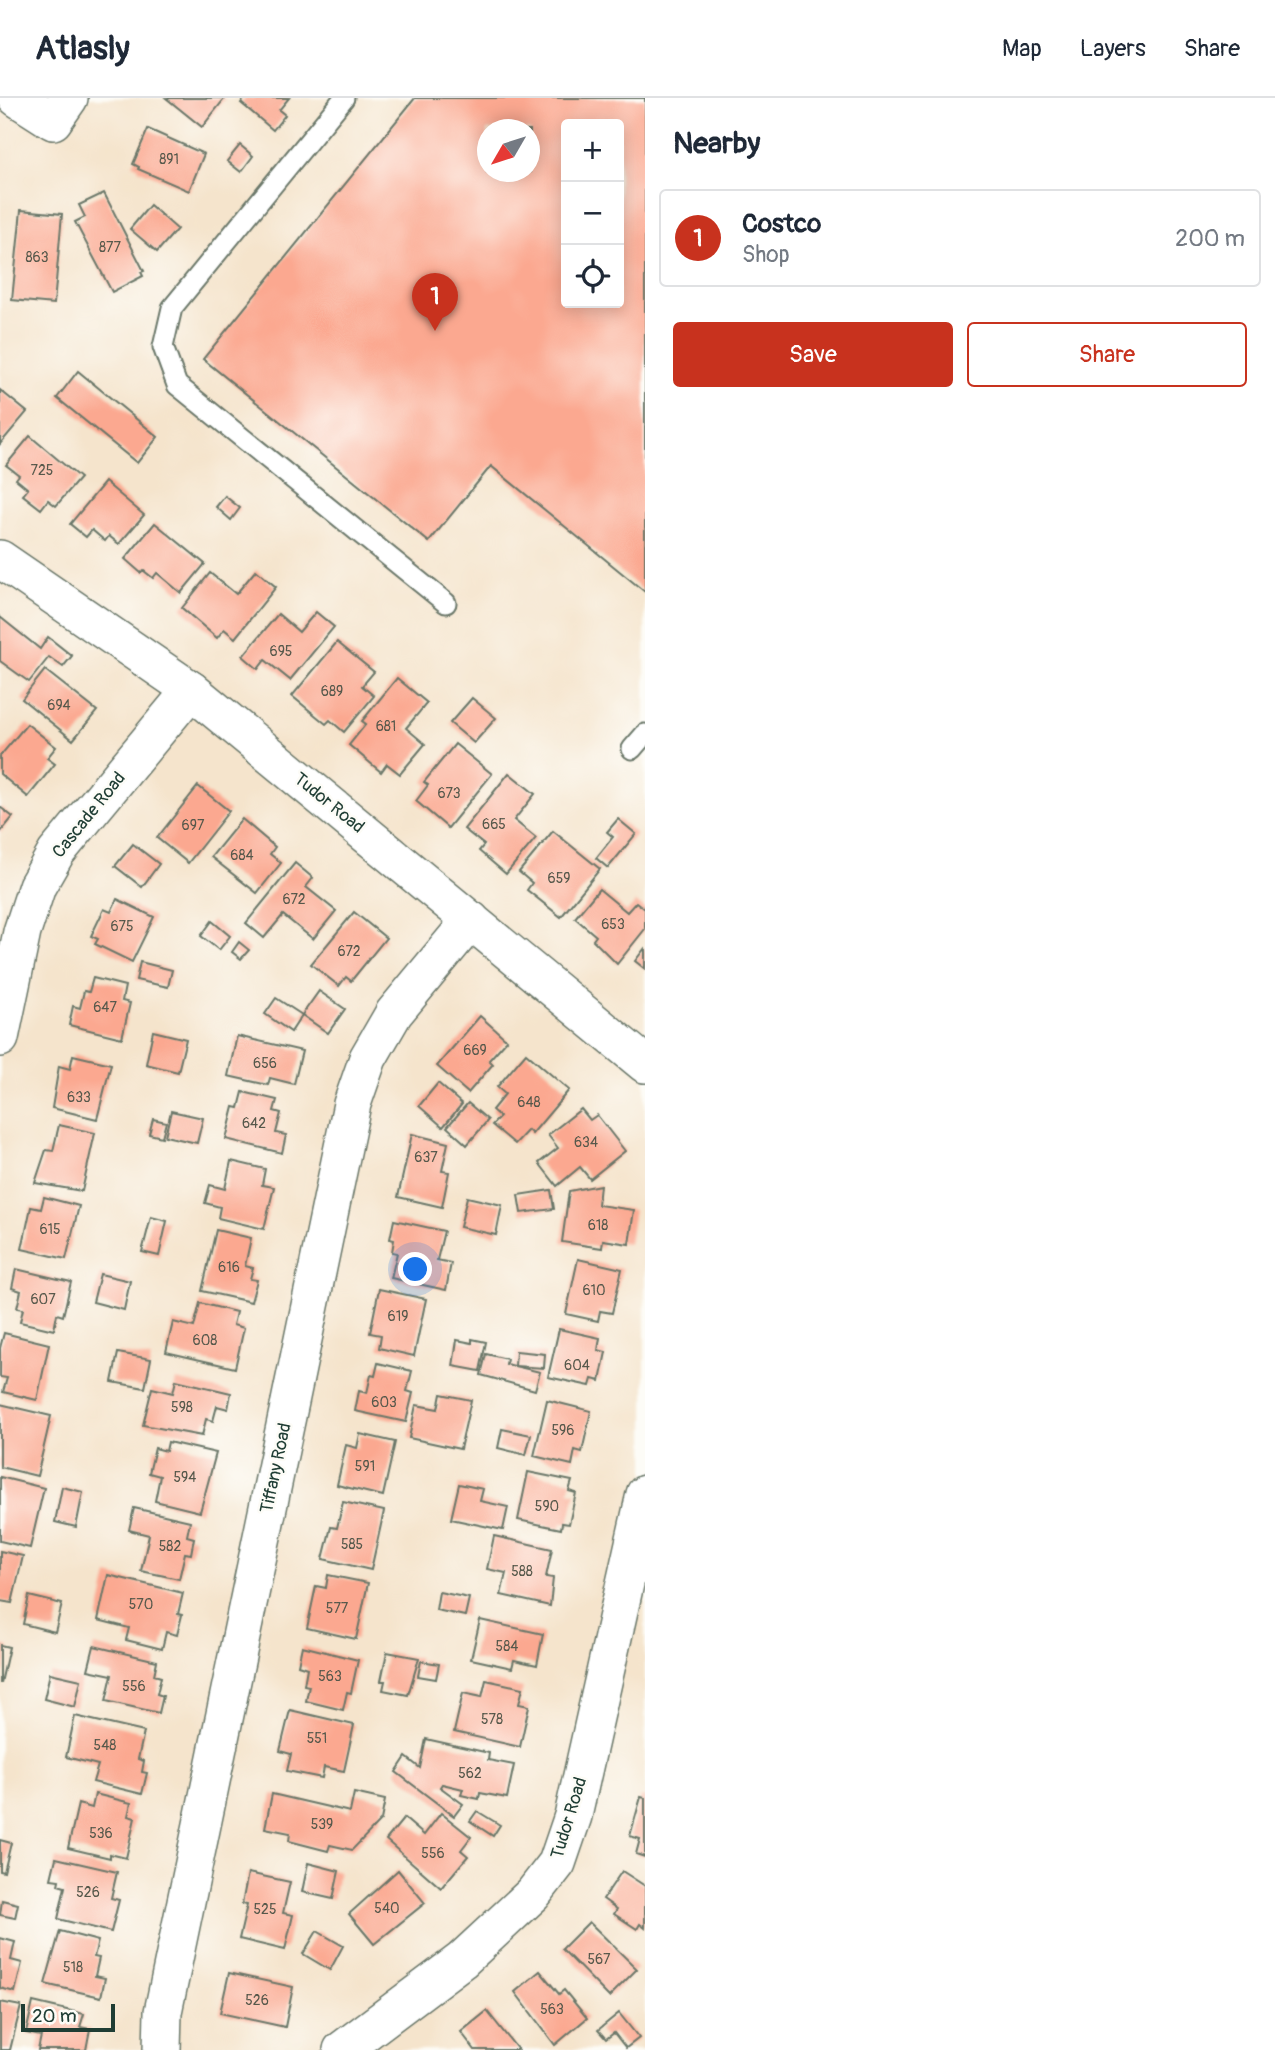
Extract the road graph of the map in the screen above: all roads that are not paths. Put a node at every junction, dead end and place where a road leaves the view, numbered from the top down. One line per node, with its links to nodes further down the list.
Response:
1 (18, 98): 2 (street)
2 (69, 98)
3 (344, 98): 5 (lane)
4 (0, 559): 6 (street, Tudor Road)
5 (446, 603)
6 (191, 690): 9 (street, Tudor Road); 10 (street, Cascade Road)
7 (645, 734): 8 (lane)
8 (632, 749)
9 (471, 920): 11 (street, Tudor Road); 13 (street, Tiffany Road)
10 (0, 1038)
11 (645, 1064)
12 (644, 1508): 14 (street, Tudor Road)
13 (162, 2050)
14 (342, 2050)

